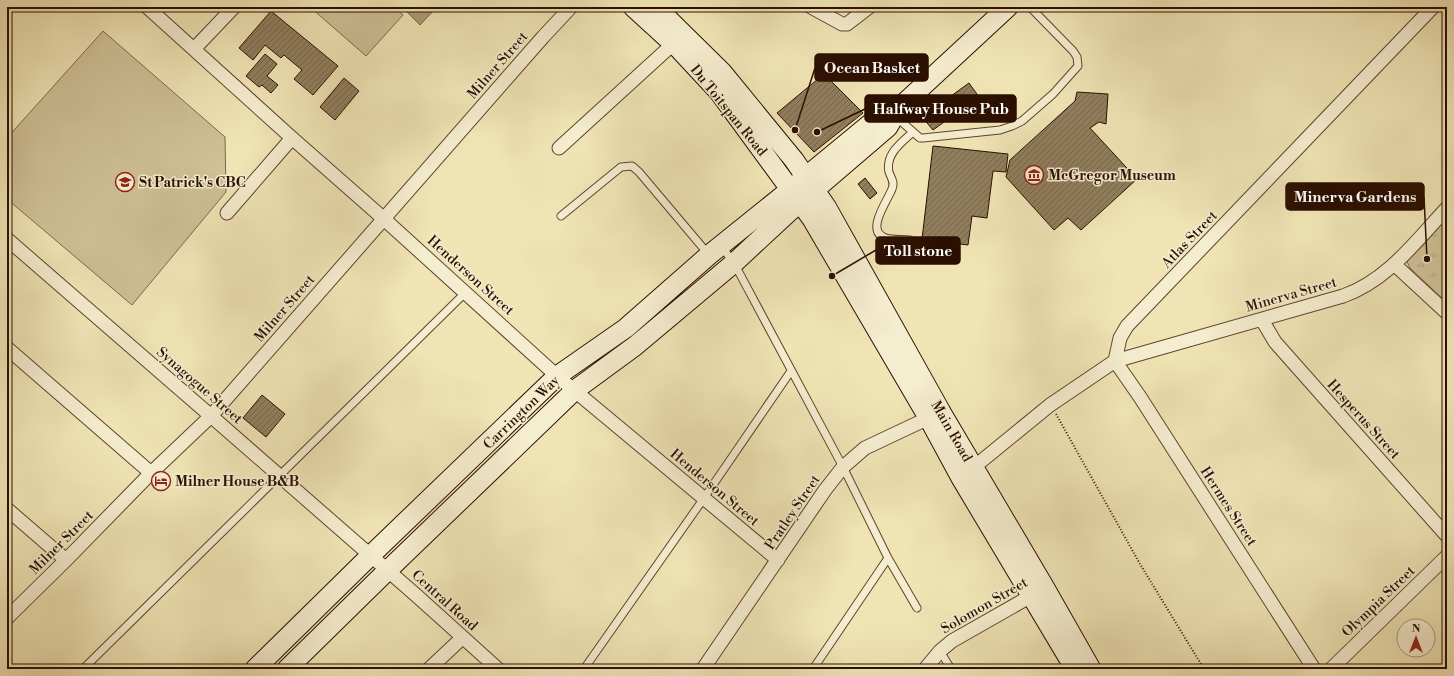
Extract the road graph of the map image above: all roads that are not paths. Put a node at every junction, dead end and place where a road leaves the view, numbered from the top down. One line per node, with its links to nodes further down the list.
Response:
1 (148, 7): 12 (street, Henderson Street)
2 (234, 7): 12 (street)
3 (571, 7): 21 (street, Milner Street)
4 (633, 7): 11 (street, Du Toitspan Road)
5 (656, 7): 11 (street, Du Toitspan Road)
6 (811, 7): 7 (street)
7 (869, 7)
8 (1008, 7): 13 (street)
9 (1030, 7): 14 (lane)
10 (1433, 7): 31 (street, Atlas Street)
11 (678, 38): 16 (street); 17 (street, Du Toitspan Road)
12 (194, 49): 15 (street, Henderson Street)
13 (894, 112): 14 (lane); 17 (street)
14 (913, 132): 23 (lane)
15 (292, 138): 19 (street); 21 (street, Henderson Street)
16 (559, 148)
17 (803, 190): 24 (street, Carrington Way); 25 (street, Carrington Way); 36 (street, Main Road)
18 (1447, 208): 26 (street, Minerva Street)
19 (227, 213)
20 (561, 216): 24 (lane)
21 (384, 219): 27 (street, Henderson Street); 35 (street, Milner Street)
22 (7, 239): 35 (street, Synagogue Street)
23 (910, 240)
24 (715, 250): 25 (lane); 33 (street, Carrington Way)
25 (734, 263): 32 (lane); 34 (street, Carrington Way)
26 (1394, 264): 28 (street); 29 (street, Minerva Street)
27 (466, 292): 33 (street, Henderson Street); 40 (lane)
28 (1447, 313)
29 (1262, 320): 31 (street, Minerva Street); 43 (street, Hesperus Street)
30 (7, 348): 39 (street)
31 (1115, 361): 38 (street); 67 (street, Hermes Street)
32 (792, 371): 37 (lane); 41 (lane)
33 (557, 376): 34 (street, Henderson Street); 44 (street, Carrington Way)
34 (575, 390): 41 (street, Henderson Street); 49 (street, Carrington Way)
35 (211, 416): 39 (street, Milner Street); 40 (street, Synagogue Street)
36 (935, 416): 37 (street, Pratley Street); 38 (street, Main Road)
37 (842, 467): 46 (lane); 48 (street, Pratley Street)
38 (967, 472): 50 (street, Main Road)
39 (151, 473): 47 (street, Milner Street)
40 (279, 476): 44 (street, Synagogue Street); 55 (lane)
41 (704, 498): 48 (street, Henderson Street); 60 (lane)
42 (7, 509): 47 (street)
43 (1447, 536)
44 (371, 555): 49 (street, Central Road); 56 (street, Carrington Way)
45 (1447, 556): 68 (street, Olympia Street)
46 (888, 558): 51 (lane); 62 (lane)
47 (66, 560): 52 (street, Milner Street)
48 (778, 560): 61 (street, Pratley Street)
49 (388, 570): 53 (street, Central Road); 57 (street, Carrington Way)
50 (1038, 592): 54 (street, Solomon Street); 65 (street, Main Road); 66 (street, Main Road)
51 (917, 608)
52 (7, 618)
53 (462, 638): 58 (street); 59 (street, Central Road)
54 (940, 651): 63 (street, Solomon Street); 64 (lane)
55 (83, 669)
56 (255, 669)
57 (287, 669)
58 (429, 669)
59 (498, 669)
60 (584, 669)
61 (703, 669)
62 (813, 669)
63 (925, 669)
64 (951, 669)
65 (1074, 669)
66 (1091, 669)
67 (1314, 669)
68 (1331, 669)

